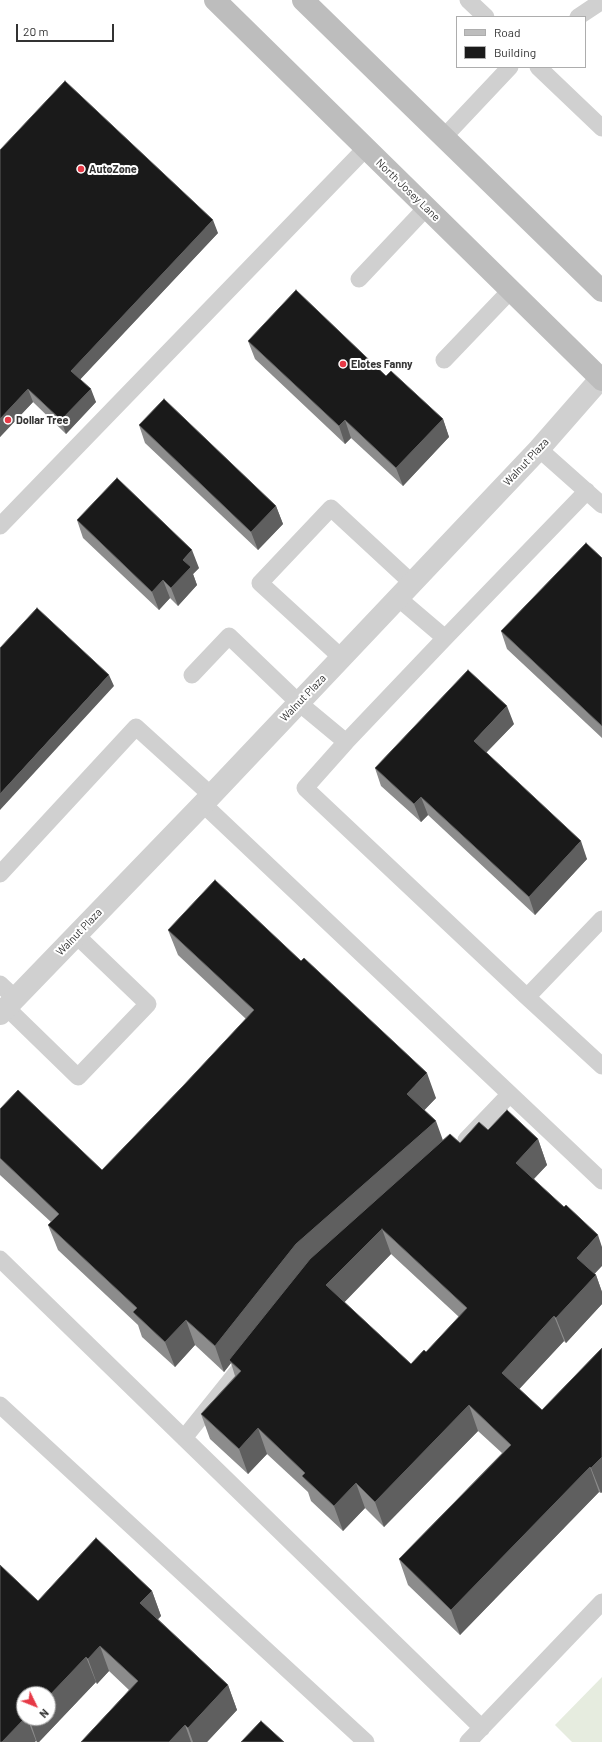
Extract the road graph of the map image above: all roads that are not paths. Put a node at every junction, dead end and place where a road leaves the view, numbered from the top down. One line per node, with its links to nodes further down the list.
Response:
1 (215, 0): 11 (main road, North Josey Lane)
2 (303, 0): 10 (main road)
3 (468, 0): 5 (lane)
4 (602, 1): 6 (lane)
5 (485, 16)
6 (580, 16)
7 (509, 68): 10 (lane)
8 (539, 68): 9 (lane)
9 (602, 128)
10 (444, 137): 15 (main road)
11 (366, 148): 12 (main road, North Josey Lane); 21 (lane)
12 (426, 208): 13 (lane); 14 (main road, North Josey Lane)
13 (359, 278)
14 (511, 290): 16 (lane); 17 (main road, North Josey Lane)
15 (602, 291)
16 (444, 360)
17 (602, 379): 18 (street, Walnut Plaza)
18 (539, 449): 19 (lane); 22 (street, Walnut Plaza)
19 (587, 491): 20 (lane); 24 (lane)
20 (602, 505)
21 (0, 526)
22 (412, 582): 23 (street, Walnut Plaza); 25 (lane)
23 (398, 598): 24 (lane); 25 (street, Walnut Plaza)
24 (445, 638): 28 (lane)
25 (342, 658): 27 (street, Walnut Plaza)
26 (192, 675): 27 (lane)
27 (299, 702): 28 (lane); 29 (street, Walnut Plaza)
28 (346, 742): 33 (lane)
29 (207, 799): 30 (lane); 32 (street, Walnut Plaza); 36 (lane)
30 (0, 874)
31 (602, 919): 33 (lane)
32 (76, 935): 34 (street, Walnut Plaza); 34 (lane)
33 (527, 997): 35 (lane)
34 (5, 1001)
35 (602, 1066)
36 (510, 1094): 37 (lane); 38 (lane)
37 (453, 1152)
38 (602, 1181)
39 (0, 1259): 42 (lane)
40 (258, 1345): 42 (lane)
41 (0, 1405): 45 (lane)
42 (184, 1438): 44 (lane)
43 (602, 1602): 44 (lane)
44 (482, 1728): 46 (lane)
45 (366, 1742)
46 (468, 1742)

